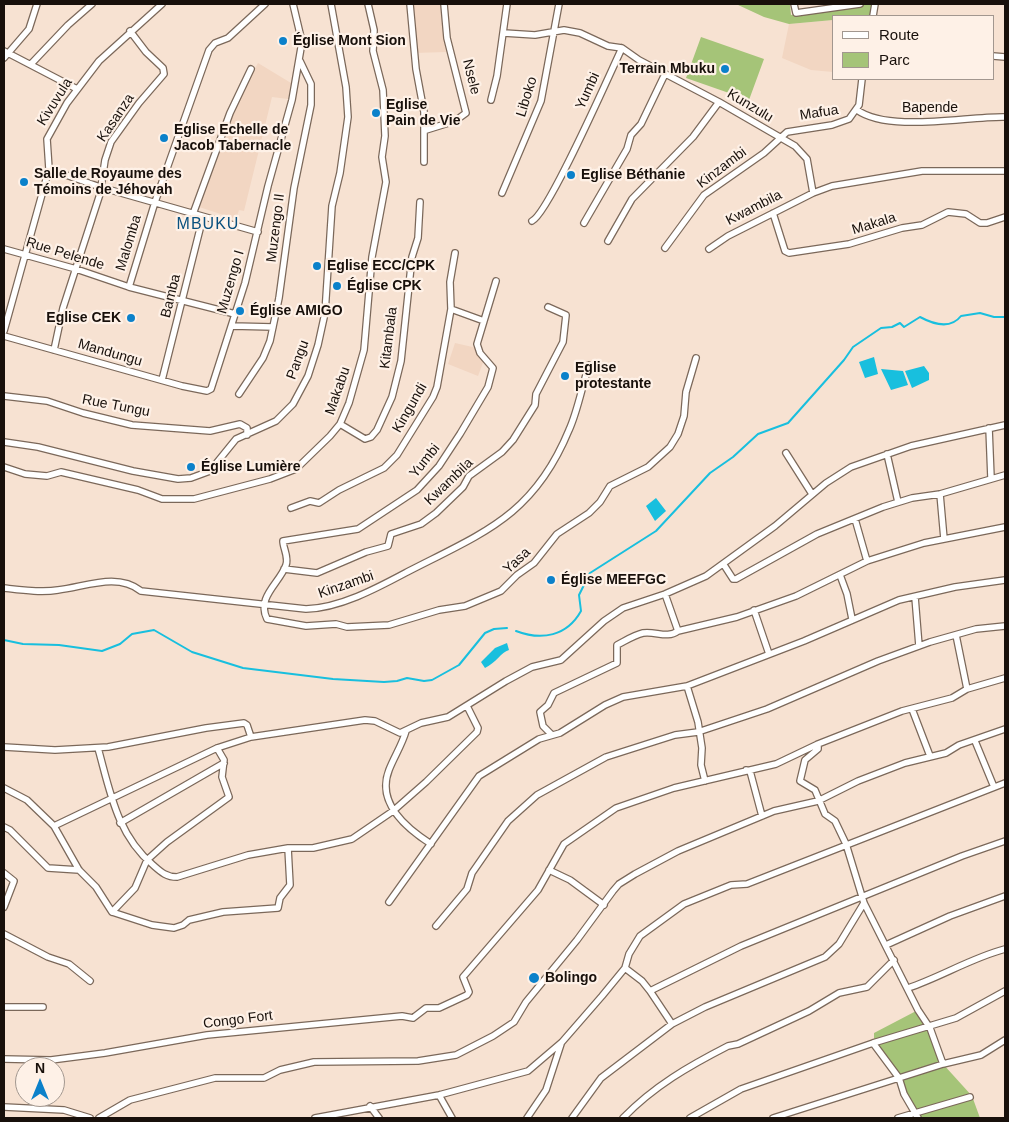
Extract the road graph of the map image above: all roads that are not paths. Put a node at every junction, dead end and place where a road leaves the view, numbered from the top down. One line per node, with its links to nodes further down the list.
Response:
1 (37, 4): 19 (street)
2 (92, 4): 21 (street)
3 (162, 4): 15 (street, Kivuvula)
4 (265, 4): 38 (street, Malomba)
5 (292, 4): 20 (street, Muzengo I)
6 (332, 4): 75 (street, Pangu)
7 (368, 4): 72 (street, Makabu)
8 (410, 4): 30 (street)
9 (444, 4): 30 (street, Nsele)
10 (507, 4): 17 (street)
11 (559, 4): 16 (street, Liboko)
12 (794, 4): 14 (street)
13 (860, 4): 14 (street)
14 (838, 6)
15 (130, 31): 25 (street, Kivuvula); 35 (street, Kasanza)
16 (553, 32): 17 (street, Kunzulu); 18 (street, Kunzulu); 36 (street, Liboko)
17 (504, 33): 26 (street)
18 (622, 48): 23 (street, Kunzulu); 44 (street, Yumbi)
19 (5, 54): 21 (street)
20 (300, 61): 46 (street, Muzengo I); 62 (street, Muzengo II)
21 (31, 64): 25 (street)
22 (251, 69): 41 (street)
23 (665, 74): 27 (street, Kunzulu); 45 (street)
24 (862, 80): 28 (street, Mafua)
25 (77, 88): 33 (street, Kivuvula)
26 (491, 100)
27 (719, 102): 31 (street, Kunzulu); 47 (street)
28 (857, 110): 29 (street, Bapende); 31 (street, Mafua)
29 (1005, 117)
30 (426, 130): 32 (street)
31 (781, 138): 37 (street, Kunzulu); 48 (street, Kinzambi)
32 (424, 162)
33 (49, 170): 35 (street); 52 (street, Kivuvula)
34 (1005, 171): 37 (street)
35 (100, 187): 38 (street); 53 (street, Kasanza)
36 (502, 193)
37 (812, 193): 40 (street, Kwambila)
38 (155, 202): 41 (street); 55 (street, Malomba)
39 (420, 202): 72 (street, Kitambala)
40 (773, 213): 43 (street, Makala); 50 (street, Kwambila)
41 (193, 214): 42 (street)
42 (203, 217): 46 (street); 56 (street, Bamba)
43 (1005, 217)
44 (532, 221)
45 (584, 223)
46 (258, 232): 59 (street, Muzengo I)
47 (608, 241)
48 (665, 248)
49 (4, 249): 52 (street, Rue Pelende)
50 (709, 249)
51 (455, 253): 58 (street, Kingundi)
52 (25, 254): 53 (street, Rue Pelende); 63 (street, Kivuvula)
53 (76, 269): 55 (street, Rue Pelende); 65 (street, Kasanza)
54 (496, 281): 60 (street, Yumbi)
55 (129, 286): 56 (street, Rue Pelende)
56 (183, 302): 59 (street, Rue Pelende); 68 (street, Bamba)
57 (548, 307): 91 (street, Kwambila)
58 (451, 309): 60 (street); 85 (street, Kingundi)
59 (235, 314): 61 (street, Muzengo I)
60 (484, 321): 91 (street, Yumbi)
61 (232, 326): 62 (street); 69 (street, Muzengo I)
62 (273, 327): 70 (street, Muzengo II)
63 (4, 331)
64 (4, 336): 65 (street, Mandungu)
65 (54, 350): 68 (street, Mandungu)
66 (696, 358): 97 (street, Yasa)
67 (589, 365): 97 (street, Kinzambi)
68 (162, 380): 69 (street, Mandungu)
69 (209, 390)
70 (239, 394)
71 (4, 396): 75 (street, Rue Tungu)
72 (340, 424): 79 (street, Makabu)
73 (1005, 425): 74 (street)
74 (989, 428): 78 (street); 81 (street)
75 (247, 435): 76 (street, Pangu)
76 (4, 442)
77 (786, 453): 82 (street)
78 (887, 454): 82 (street); 84 (street)
79 (4, 467)
80 (1005, 475): 81 (street)
81 (991, 478): 83 (street)
82 (812, 494): 90 (street)
83 (940, 494): 84 (street); 88 (street)
84 (898, 502): 86 (street)
85 (291, 508)
86 (855, 519): 89 (street); 90 (street)
87 (1005, 527): 88 (street)
88 (944, 539): 89 (street)
89 (867, 561): 92 (street)
90 (724, 565): 95 (street)
91 (284, 569): 97 (street)
92 (840, 575): 98 (street); 99 (street)
93 (1005, 580): 96 (street)
94 (4, 588): 97 (street, Kinzambi)
95 (665, 594): 101 (street); 108 (street)
96 (914, 597): 99 (street); 103 (street)
97 (265, 604)
98 (754, 610): 101 (street); 104 (street)
99 (852, 619): 104 (street)
100 (1005, 626): 102 (street)
101 (678, 631): 113 (street)
102 (956, 635): 103 (street); 107 (street)
103 (919, 646): 112 (street)
104 (769, 654): 106 (street)
105 (1005, 678): 107 (street)
106 (686, 686): 112 (street); 113 (street)
107 (967, 689): 109 (street)
108 (467, 706): 111 (street); 129 (street)
109 (912, 709): 116 (street); 120 (street)
110 (1005, 729): 115 (street)
111 (406, 731): 114 (street); 129 (street)
112 (698, 732): 123 (street); 148 (street)
113 (551, 734): 135 (street)
114 (251, 737): 118 (street); 119 (street)
115 (975, 741): 120 (street); 125 (street)
116 (818, 744): 122 (street); 128 (street)
117 (4, 748): 118 (street)
118 (98, 748): 127 (street)
119 (218, 748): 121 (street); 127 (street)
120 (930, 756): 128 (street)
121 (224, 763): 131 (street); 138 (street)
122 (744, 771): 123 (street); 130 (street)
123 (705, 781): 140 (street)
124 (1005, 783): 125 (street)
125 (994, 787): 136 (street)
126 (4, 788): 132 (street)
127 (111, 799): 131 (street); 132 (street)
128 (818, 801): 130 (street); 136 (street)
129 (393, 811): 135 (street); 137 (street)
130 (762, 816): 145 (street)
131 (120, 822): 138 (street)
132 (54, 826): 139 (street)
133 (4, 827): 139 (street)
134 (1005, 841): 143 (street)
135 (431, 844): 144 (street)
136 (846, 844): 143 (street); 153 (street)
137 (288, 848): 138 (street); 147 (street)
138 (147, 860): 147 (street)
139 (79, 870): 147 (street)
140 (549, 870): 145 (street); 165 (street, Congo Fort)
141 (4, 873): 146 (street)
142 (1005, 896): 150 (street)
143 (864, 900): 150 (street); 157 (street); 160 (street)
144 (389, 902)
145 (604, 905): 174 (street)
146 (4, 907)
147 (112, 912)
148 (436, 926)
149 (4, 934): 154 (street)
150 (886, 945): 152 (street)
151 (1005, 949): 155 (street)
152 (894, 960): 155 (street); 180 (street)
153 (625, 968): 157 (street); 163 (street)
154 (90, 981)
155 (908, 988): 161 (street)
156 (1005, 991): 161 (street)
157 (650, 992): 160 (street)
158 (4, 1007): 159 (street)
159 (43, 1007)
160 (672, 1024): 179 (street)
161 (930, 1028): 164 (street); 166 (street)
162 (1005, 1040): 166 (street)
163 (562, 1042): 168 (street); 178 (street)
164 (873, 1044): 167 (street); 181 (street)
165 (4, 1059)
166 (943, 1064): 167 (street)
167 (899, 1078): 172 (street); 182 (street)
168 (439, 1095): 170 (street); 177 (street)
169 (970, 1098): 172 (street)
170 (370, 1106): 175 (street); 176 (street)
171 (4, 1107): 173 (street)
172 (916, 1115): 183 (street)
173 (90, 1118)
174 (98, 1118)
175 (315, 1118)
176 (379, 1118)
177 (452, 1118)
178 (527, 1118)
179 (572, 1118)
180 (623, 1118)
181 (690, 1118)
182 (773, 1118)
183 (898, 1118)

